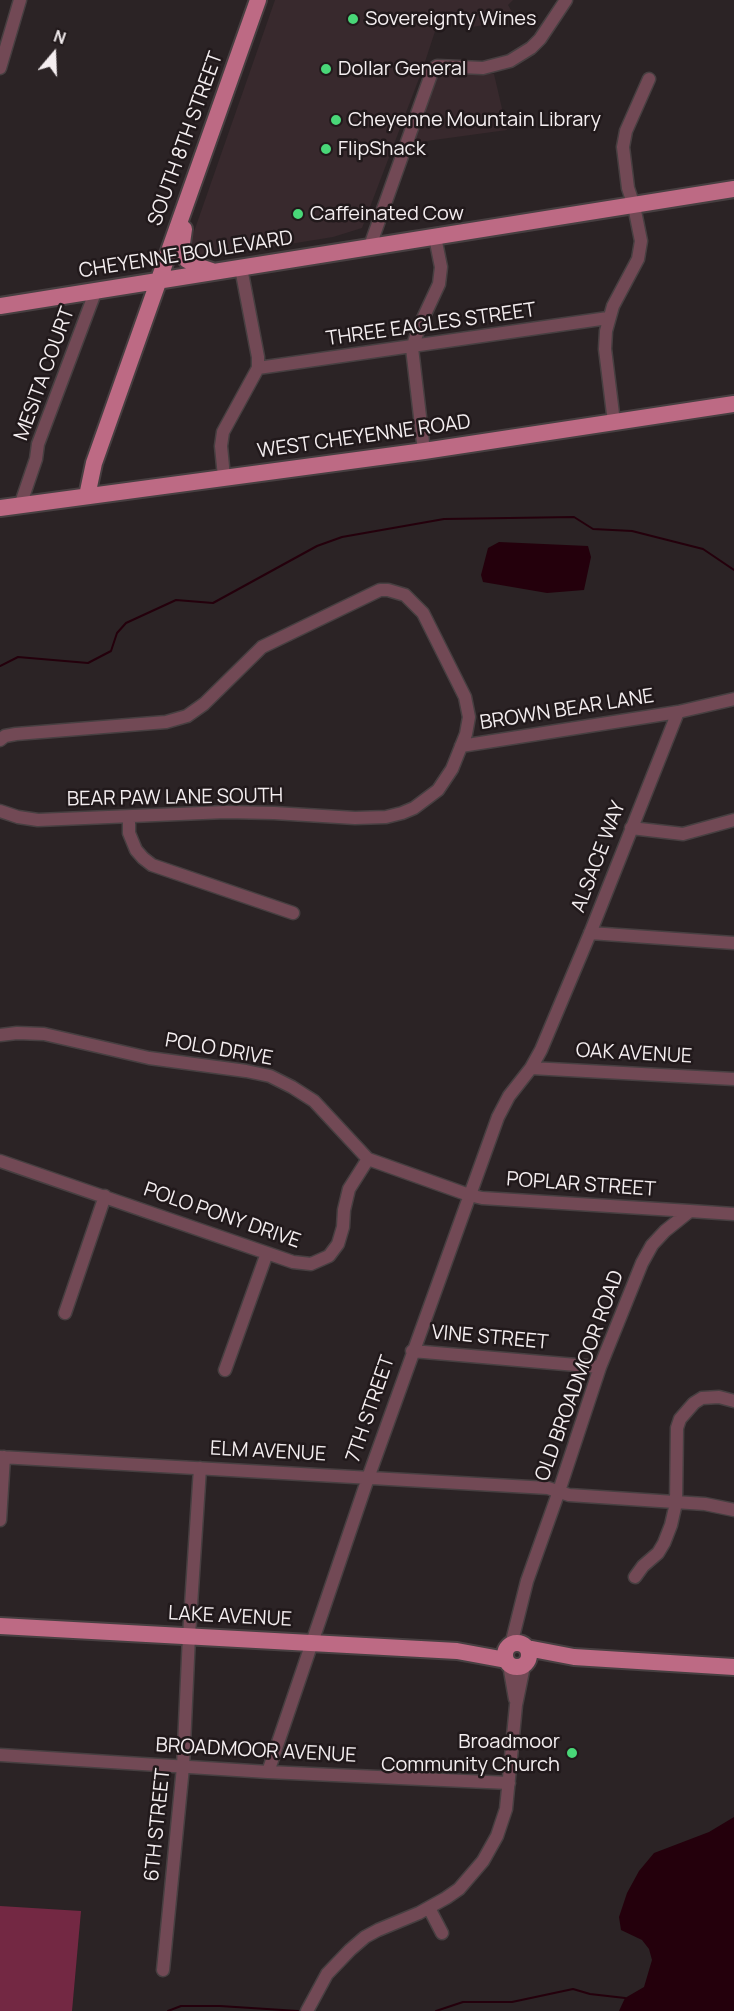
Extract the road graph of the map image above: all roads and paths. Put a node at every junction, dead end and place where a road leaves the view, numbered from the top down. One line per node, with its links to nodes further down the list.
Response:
1 (20, 0): 4 (street)
2 (258, 0): 8 (main road, SOUTH 8TH STREET)
3 (566, 0): 11 (street)
4 (4, 44): 5 (street)
5 (0, 68)
6 (649, 79): 9 (street)
7 (734, 189): 9 (main road, CHEYENNE BOULEVARD)
8 (187, 199): 13 (main road); 14 (main road, SOUTH 8TH STREET)
9 (634, 206): 10 (main road, CHEYENNE BOULEVARD); 17 (street)
10 (435, 237): 11 (main road, CHEYENNE BOULEVARD); 18 (street)
11 (370, 246): 12 (main road, CHEYENNE BOULEVARD)
12 (242, 268): 13 (main road, CHEYENNE BOULEVARD); 19 (street)
13 (216, 272): 14 (main road, CHEYENNE BOULEVARD)
14 (158, 281): 15 (main road, CHEYENNE BOULEVARD); 24 (main road, SOUTH 8TH STREET)
15 (96, 290): 16 (main road, CHEYENNE BOULEVARD); 25 (street, MESITA COURT)
16 (0, 306)
17 (609, 318): 18 (street, THREE EAGLES STREET); 21 (street)
18 (412, 348): 19 (street, THREE EAGLES STREET); 22 (street)
19 (258, 368): 23 (street)
20 (734, 404): 21 (main road, WEST CHEYENNE ROAD)
21 (614, 422): 22 (main road, WEST CHEYENNE ROAD)
22 (424, 451): 23 (main road, WEST CHEYENNE ROAD)
23 (224, 477): 24 (main road, WEST CHEYENNE ROAD)
24 (87, 496): 25 (main road, WEST CHEYENNE ROAD)
25 (20, 506): 26 (main road, WEST CHEYENNE ROAD)
26 (0, 508)
27 (734, 699): 28 (street)
28 (678, 712): 30 (street, BROWN BEAR LANE); 34 (street, ALSACE WAY)
29 (0, 740): 30 (street, BEAR PAW LANE SOUTH)
30 (461, 746): 32 (street, BEAR PAW LANE SOUTH)
31 (0, 811): 32 (street, BEAR PAW LANE SOUTH)
32 (129, 817): 35 (street)
33 (734, 820): 34 (street)
34 (631, 828): 36 (street, ALSACE WAY)
35 (294, 913)
36 (590, 933): 37 (street); 39 (street, ALSACE WAY)
37 (734, 943)
38 (0, 1035): 41 (street, POLO DRIVE)
39 (531, 1068): 40 (street, OAK AVENUE); 43 (street, 7TH STREET)
40 (734, 1078)
41 (368, 1159): 43 (street, POLO DRIVE); 47 (street, POLO PONY DRIVE)
42 (0, 1161): 44 (street, POLO PONY DRIVE)
43 (469, 1195): 45 (street, POPLAR STREET); 49 (street, 7TH STREET)
44 (105, 1196): 47 (street, POLO PONY DRIVE); 48 (street)
45 (690, 1211): 46 (street); 50 (street, OLD BROADMOOR ROAD)
46 (734, 1214)
47 (267, 1253): 51 (street)
48 (65, 1313)
49 (412, 1351): 50 (street, VINE STREET); 55 (street, 7TH STREET)
50 (600, 1367): 56 (street, OLD BROADMOOR ROAD)
51 (225, 1370)
52 (734, 1401): 57 (street)
53 (2, 1457): 54 (street, ELM AVENUE); 59 (street)
54 (200, 1468): 55 (street, ELM AVENUE); 62 (street, 6TH STREET)
55 (368, 1478): 56 (street, ELM AVENUE); 63 (street, 7TH STREET)
56 (559, 1491): 57 (street, ELM AVENUE); 64 (street, OLD BROADMOOR ROAD)
57 (676, 1503): 58 (street, ELM AVENUE); 60 (street)
58 (734, 1510)
59 (0, 1520)
60 (635, 1577)
61 (0, 1626): 62 (main road, LAKE AVENUE)
62 (189, 1636): 63 (main road, LAKE AVENUE); 67 (street, 6TH STREET)
63 (311, 1643): 64 (main road, LAKE AVENUE); 68 (street, 7TH STREET)
64 (517, 1655): 65 (main road, LAKE AVENUE); 69 (street, OLD BROADMOOR ROAD)
65 (734, 1667)
66 (0, 1755): 67 (street, BROADMOOR AVENUE)
67 (183, 1767): 68 (street, BROADMOOR AVENUE); 72 (street, 6TH STREET)
68 (268, 1772): 69 (street, BROADMOOR AVENUE)
69 (509, 1783): 70 (street, OLD BROADMOOR ROAD)
70 (429, 1908): 71 (street); 73 (street, OLD BROADMOOR ROAD)
71 (442, 1933)
72 (163, 1970)
73 (310, 2005)

